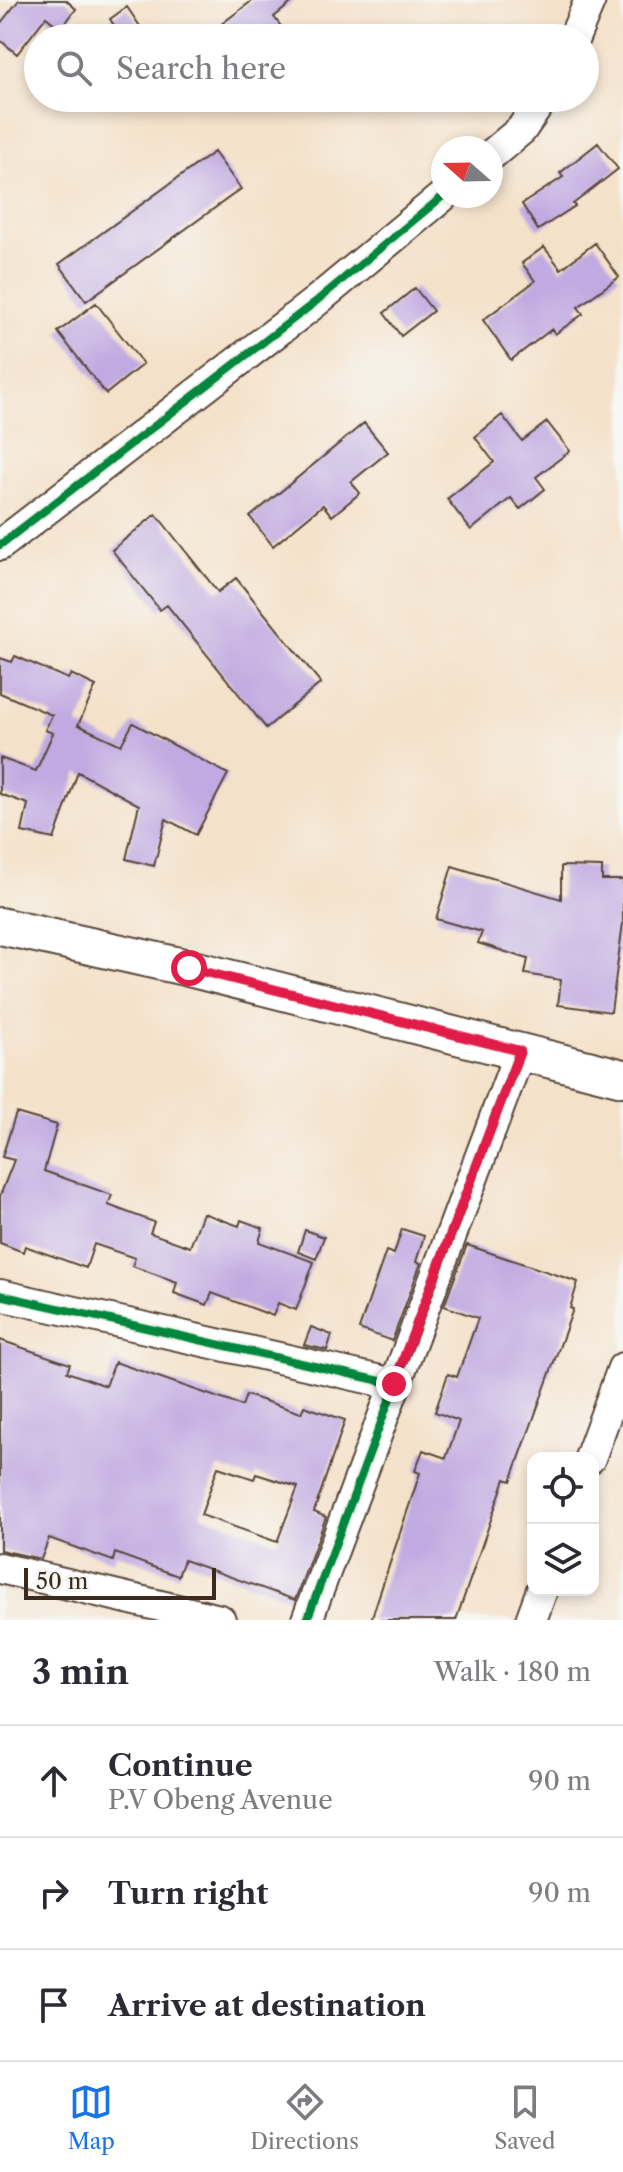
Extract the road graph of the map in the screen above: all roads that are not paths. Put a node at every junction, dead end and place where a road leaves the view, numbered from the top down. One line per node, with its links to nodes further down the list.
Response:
1 (590, 0): 2 (street)
2 (580, 24)
3 (533, 112): 4 (street)
4 (503, 145)
5 (431, 206): 6 (street)
6 (0, 545)
7 (0, 926): 8 (main road)
8 (520, 1051): 9 (main road); 12 (street)
9 (623, 1078)
10 (0, 1295): 12 (street)
11 (623, 1368): 13 (street)
12 (394, 1384): 17 (street)
13 (592, 1452)
14 (0, 1568): 16 (street)
15 (540, 1596): 18 (street)
16 (220, 1620)
17 (307, 1620)
18 (531, 1620)

